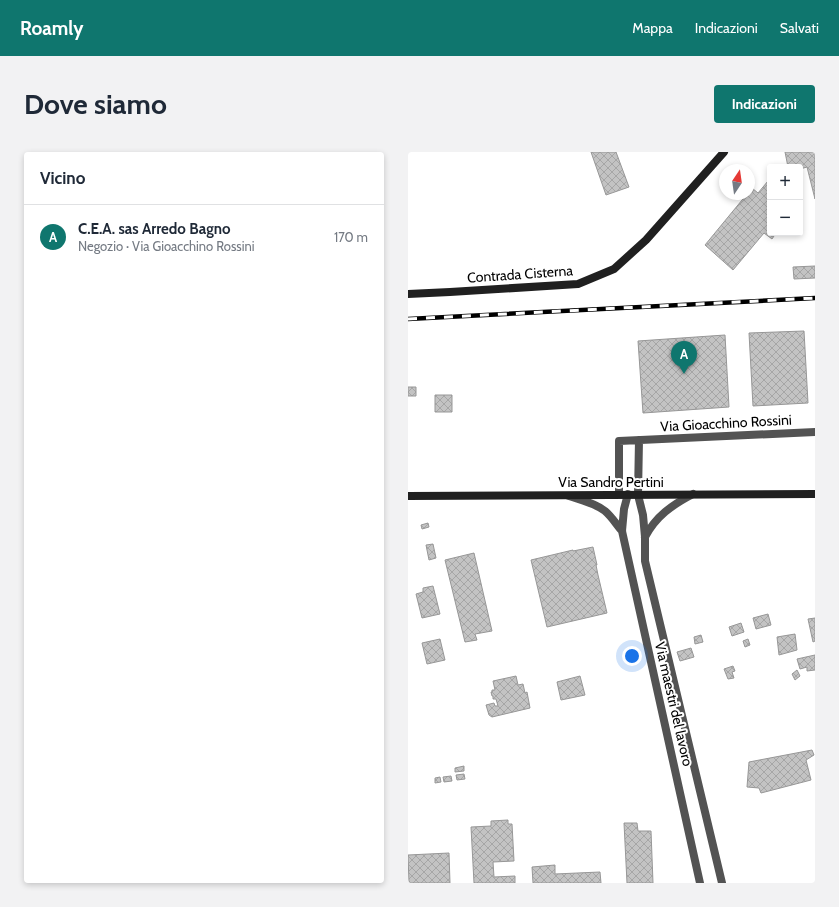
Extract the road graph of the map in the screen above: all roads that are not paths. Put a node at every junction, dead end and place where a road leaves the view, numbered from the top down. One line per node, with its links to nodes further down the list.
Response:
1 (724, 152): 2 (main road, Contrada Cisterna)
2 (408, 294)
3 (815, 432): 4 (street, Via Gioacchino Rossini)
4 (639, 440): 5 (street, Via Gioacchino Rossini); 10 (street)
5 (619, 494): 6 (main road, Via Sandro Pertini); 9 (main road, Via Sandro Pertini)
6 (628, 494): 10 (main road, Via Sandro Pertini); 12 (street, Via maestri del lavoro)
7 (693, 494): 8 (main road, Via Sandro Pertini); 10 (main road, Via Sandro Pertini); 13 (street)
8 (815, 494)
9 (567, 495): 11 (main road, Via Sandro Pertini); 12 (street, Via maestri del lavoro)
10 (638, 495): 13 (street, Via maestri del lavoro)
11 (408, 496)
12 (622, 531): 14 (street, Via maestri del lavoro)
13 (645, 537): 15 (street, Via maestri del lavoro)
14 (700, 883)
15 (722, 883)

